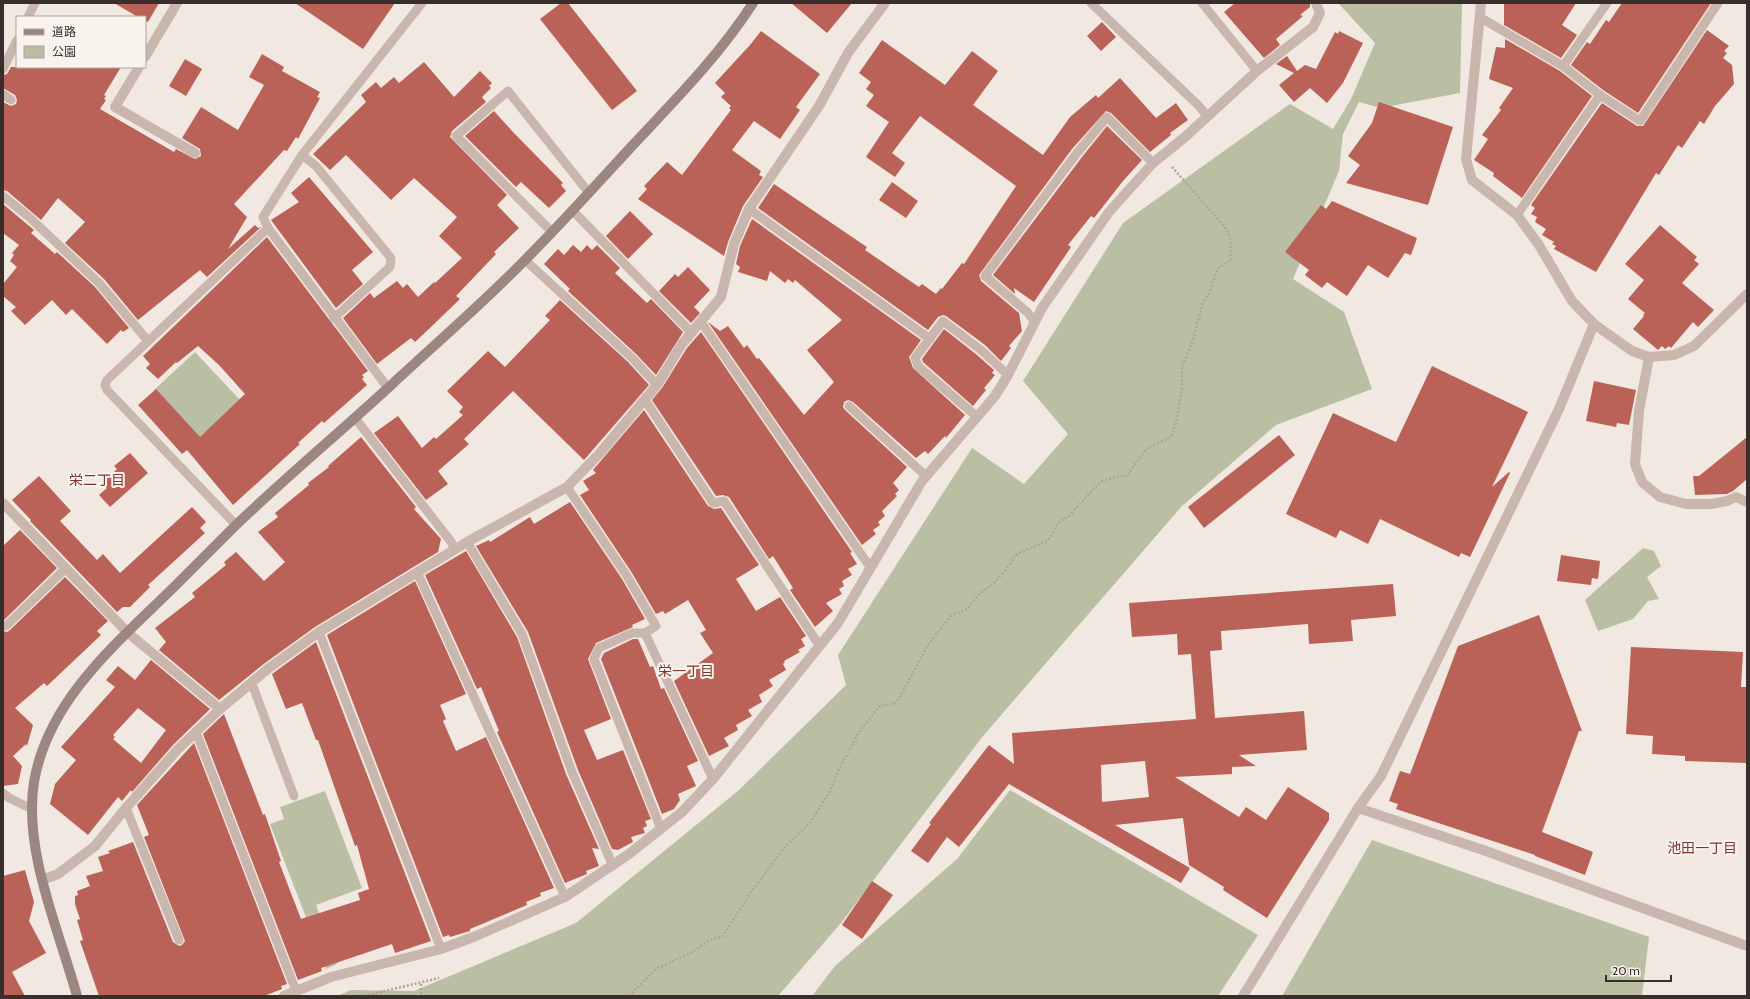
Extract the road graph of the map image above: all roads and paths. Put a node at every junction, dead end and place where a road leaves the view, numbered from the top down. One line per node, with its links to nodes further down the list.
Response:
1 (35, 3): 12 (lane)
2 (177, 3): 15 (street)
3 (422, 3): 25 (lane)
4 (753, 3): 28 (street)
5 (885, 3): 30 (street)
6 (1091, 3): 23 (lane)
7 (1202, 3): 19 (lane)
8 (1316, 3): 19 (street)
9 (1481, 3): 13 (street)
10 (1607, 3): 16 (lane)
11 (1718, 3): 21 (lane)
12 (28, 16)
13 (1481, 18): 16 (lane); 32 (street)
14 (16, 42): 18 (lane)
15 (146, 55)
16 (1563, 66): 21 (lane)
17 (138, 68): 24 (street)
18 (3, 69)
19 (1257, 71): 23 (street)
20 (3, 94): 22 (lane)
21 (1600, 94): 32 (lane)
22 (11, 100)
23 (1207, 116): 26 (street)
24 (195, 153)
25 (302, 155): 33 (lane); 37 (lane)
26 (1162, 156): 27 (street); 90 (path)
27 (1153, 163): 39 (street); 39 (lane)
28 (589, 193): 31 (street); 34 (lane)
29 (3, 196): 43 (lane)
30 (749, 210): 38 (street); 42 (lane)
31 (572, 211): 34 (street); 41 (lane)
32 (1517, 214): 40 (street)
33 (268, 228): 37 (lane); 43 (lane)
34 (552, 232): 35 (street)
35 (525, 260): 46 (lane); 47 (street)
36 (1747, 294): 44 (street)
37 (334, 318): 47 (lane)
38 (701, 322): 41 (street); 59 (lane)
39 (1035, 322): 45 (street)
40 (1594, 324): 44 (street); 75 (street)
41 (692, 334): 46 (street)
42 (930, 339): 45 (lane); 50 (lane)
43 (148, 341): 56 (lane)
44 (1649, 357): 54 (street)
45 (1008, 375): 50 (street)
46 (658, 385): 48 (street)
47 (388, 388): 51 (street)
48 (645, 400): 53 (street); 66 (lane)
49 (849, 406): 52 (lane)
50 (977, 417): 52 (street)
51 (355, 418): 56 (street); 58 (lane)
52 (926, 476): 59 (street)
53 (567, 487): 57 (street); 65 (lane)
54 (1747, 502)
55 (3, 503): 60 (street)
56 (236, 525): 64 (street)
57 (467, 542): 58 (street); 77 (lane)
58 (454, 549): 61 (street)
59 (870, 567): 66 (street)
60 (66, 568): 62 (lane); 64 (street)
61 (417, 572): 63 (street); 79 (lane)
62 (6, 626)
63 (319, 632): 67 (street); 82 (lane)
64 (128, 633): 68 (street); 73 (street)
65 (645, 633): 70 (lane); 76 (lane)
66 (819, 645): 70 (street)
67 (252, 684): 68 (street); 72 (lane)
68 (220, 709): 69 (street)
69 (196, 732): 74 (street); 85 (lane)
70 (713, 779): 76 (street)
71 (3, 793): 73 (lane)
72 (294, 796)
73 (32, 808): 78 (street)
74 (126, 808): 78 (street); 80 (lane)
75 (1358, 808): 81 (street); 91 (street)
76 (660, 829): 77 (street)
77 (613, 866): 79 (street)
78 (42, 880): 86 (street)
79 (565, 897): 82 (street)
80 (180, 940)
81 (1747, 946)
82 (441, 949): 85 (street)
83 (439, 978): 84 (path)
84 (421, 984): 88 (path); 89 (path)
85 (296, 991): 87 (street)
86 (77, 996)
87 (284, 996)
88 (364, 996)
89 (421, 996)
90 (629, 996)
91 (1243, 996)

